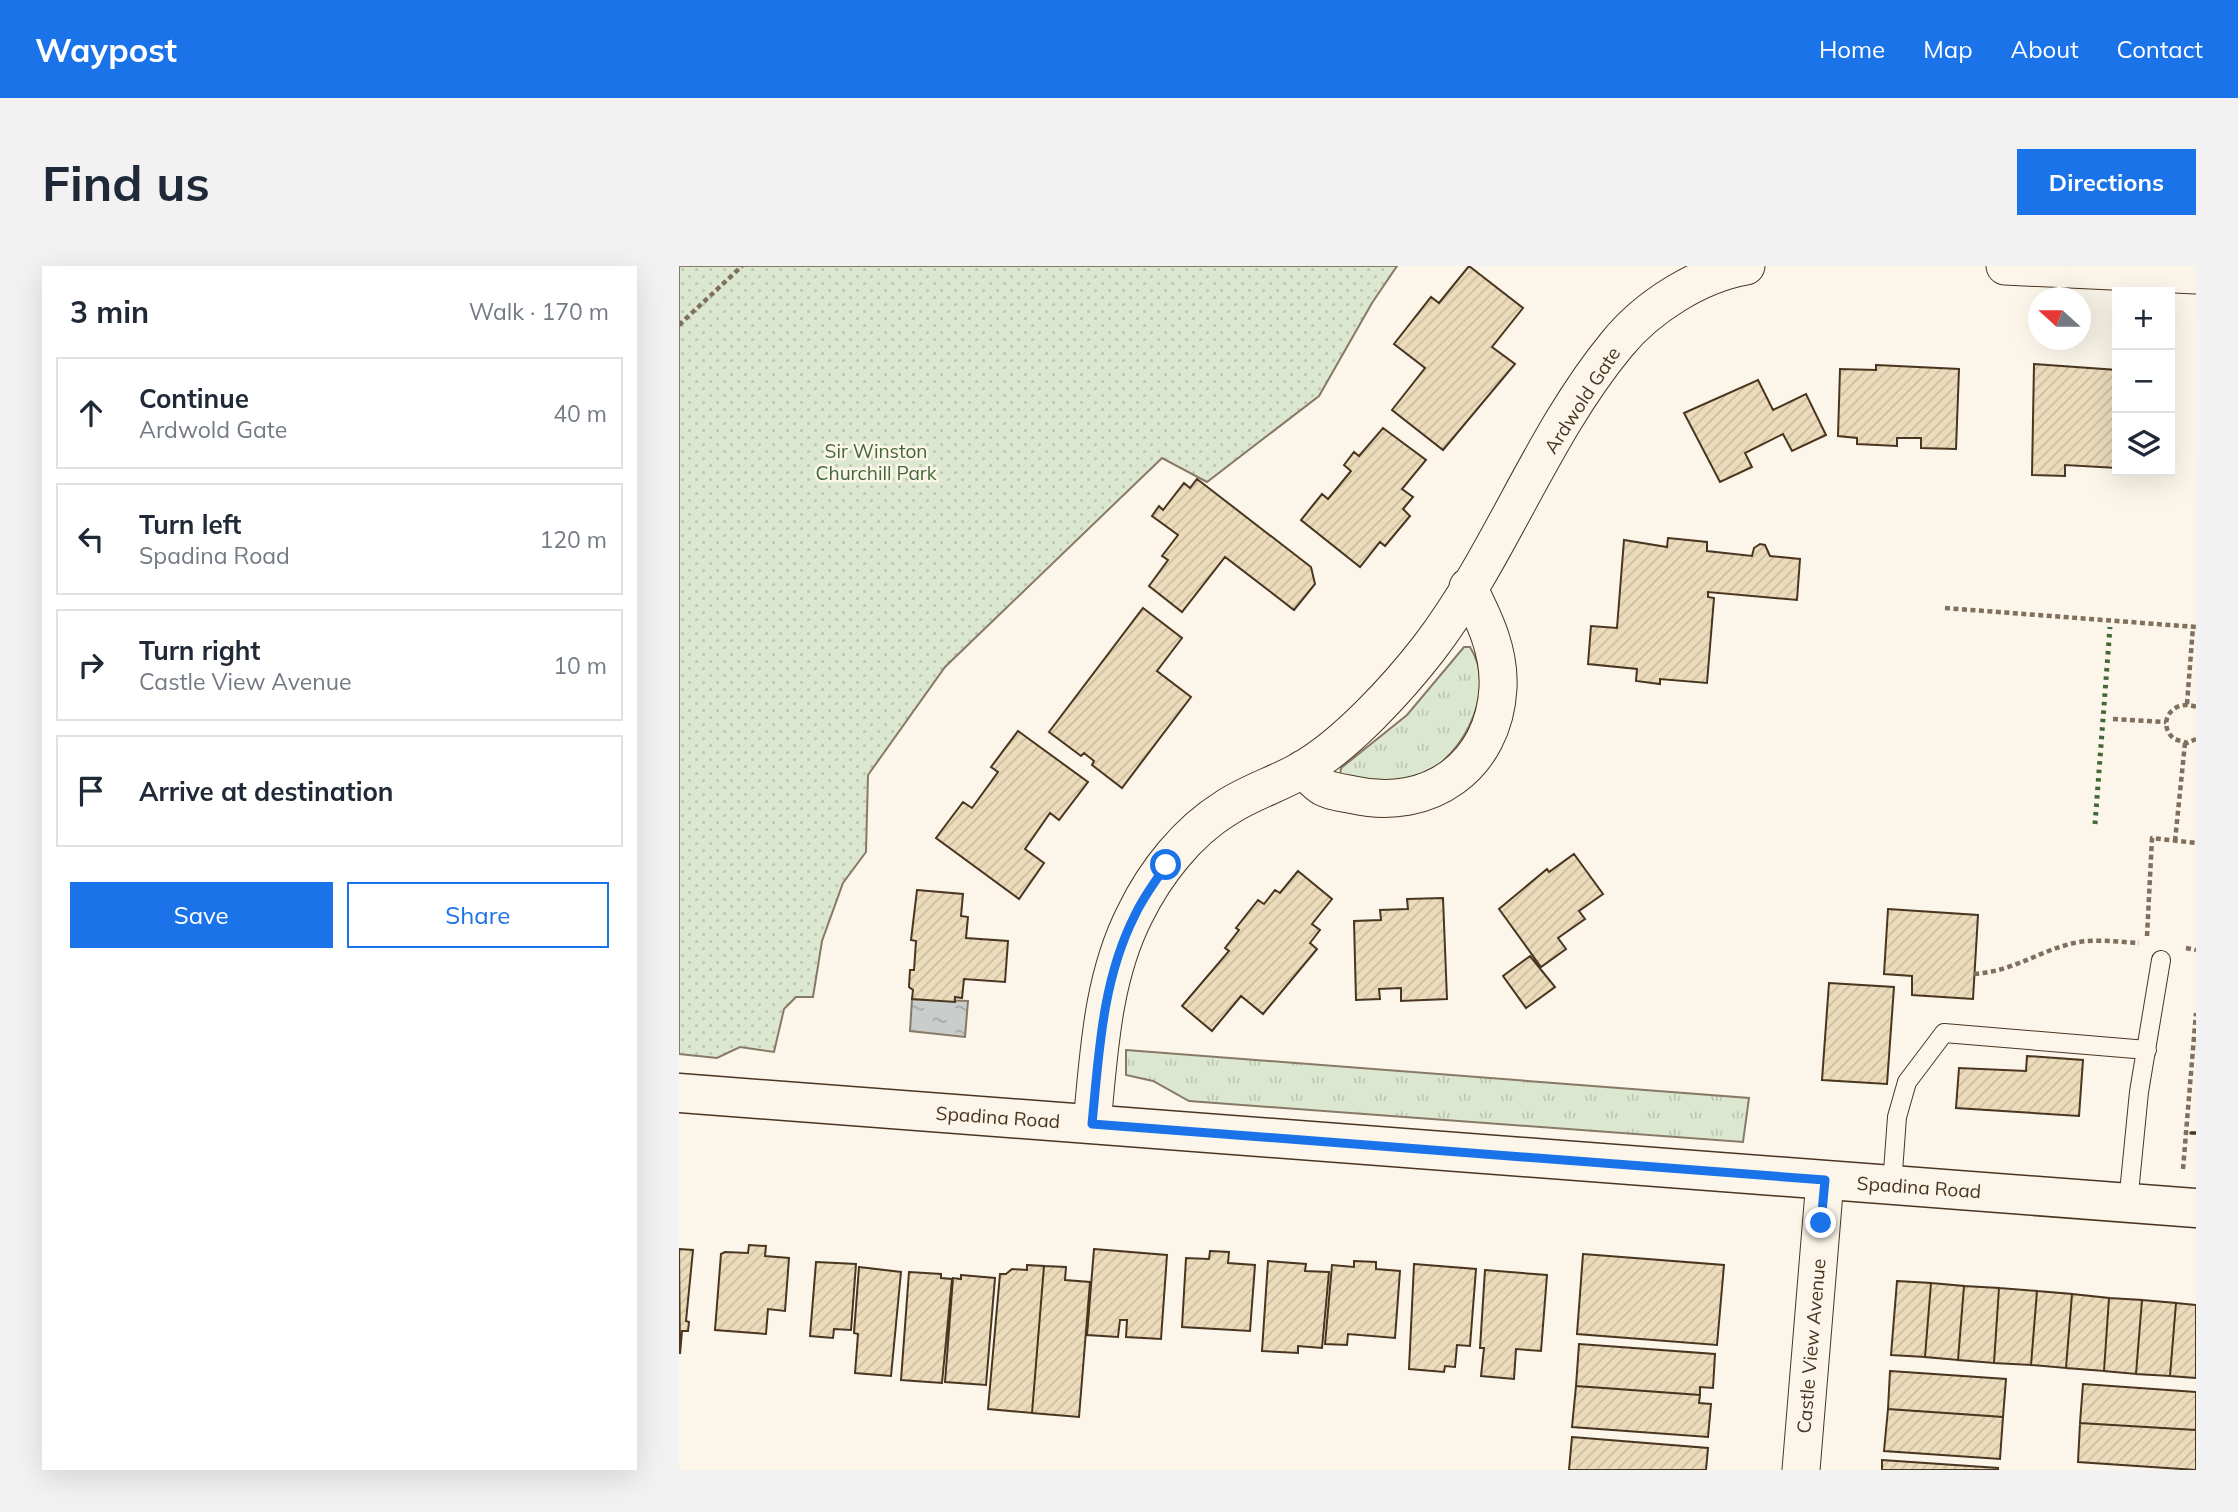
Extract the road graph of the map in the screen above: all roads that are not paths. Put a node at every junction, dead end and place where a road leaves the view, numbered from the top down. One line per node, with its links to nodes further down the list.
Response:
1 (1746, 266): 4 (street, Ardwold Gate)
2 (2005, 266): 3 (street)
3 (2196, 275)
4 (1468, 587): 5 (street, Ardwold Gate); 5 (street)
5 (1303, 769): 9 (street, Ardwold Gate)
6 (2161, 960): 7 (lane)
7 (2147, 1050): 11 (lane); 13 (lane)
8 (679, 1093): 9 (street, Spadina Road)
9 (1092, 1124): 10 (street, Spadina Road)
10 (1825, 1180): 11 (street, Spadina Road); 14 (street, Castle View Avenue)
11 (1892, 1185): 13 (street, Spadina Road)
12 (2189, 1194): 13 (street, Spadina Road)
13 (2128, 1203)
14 (1801, 1470)

